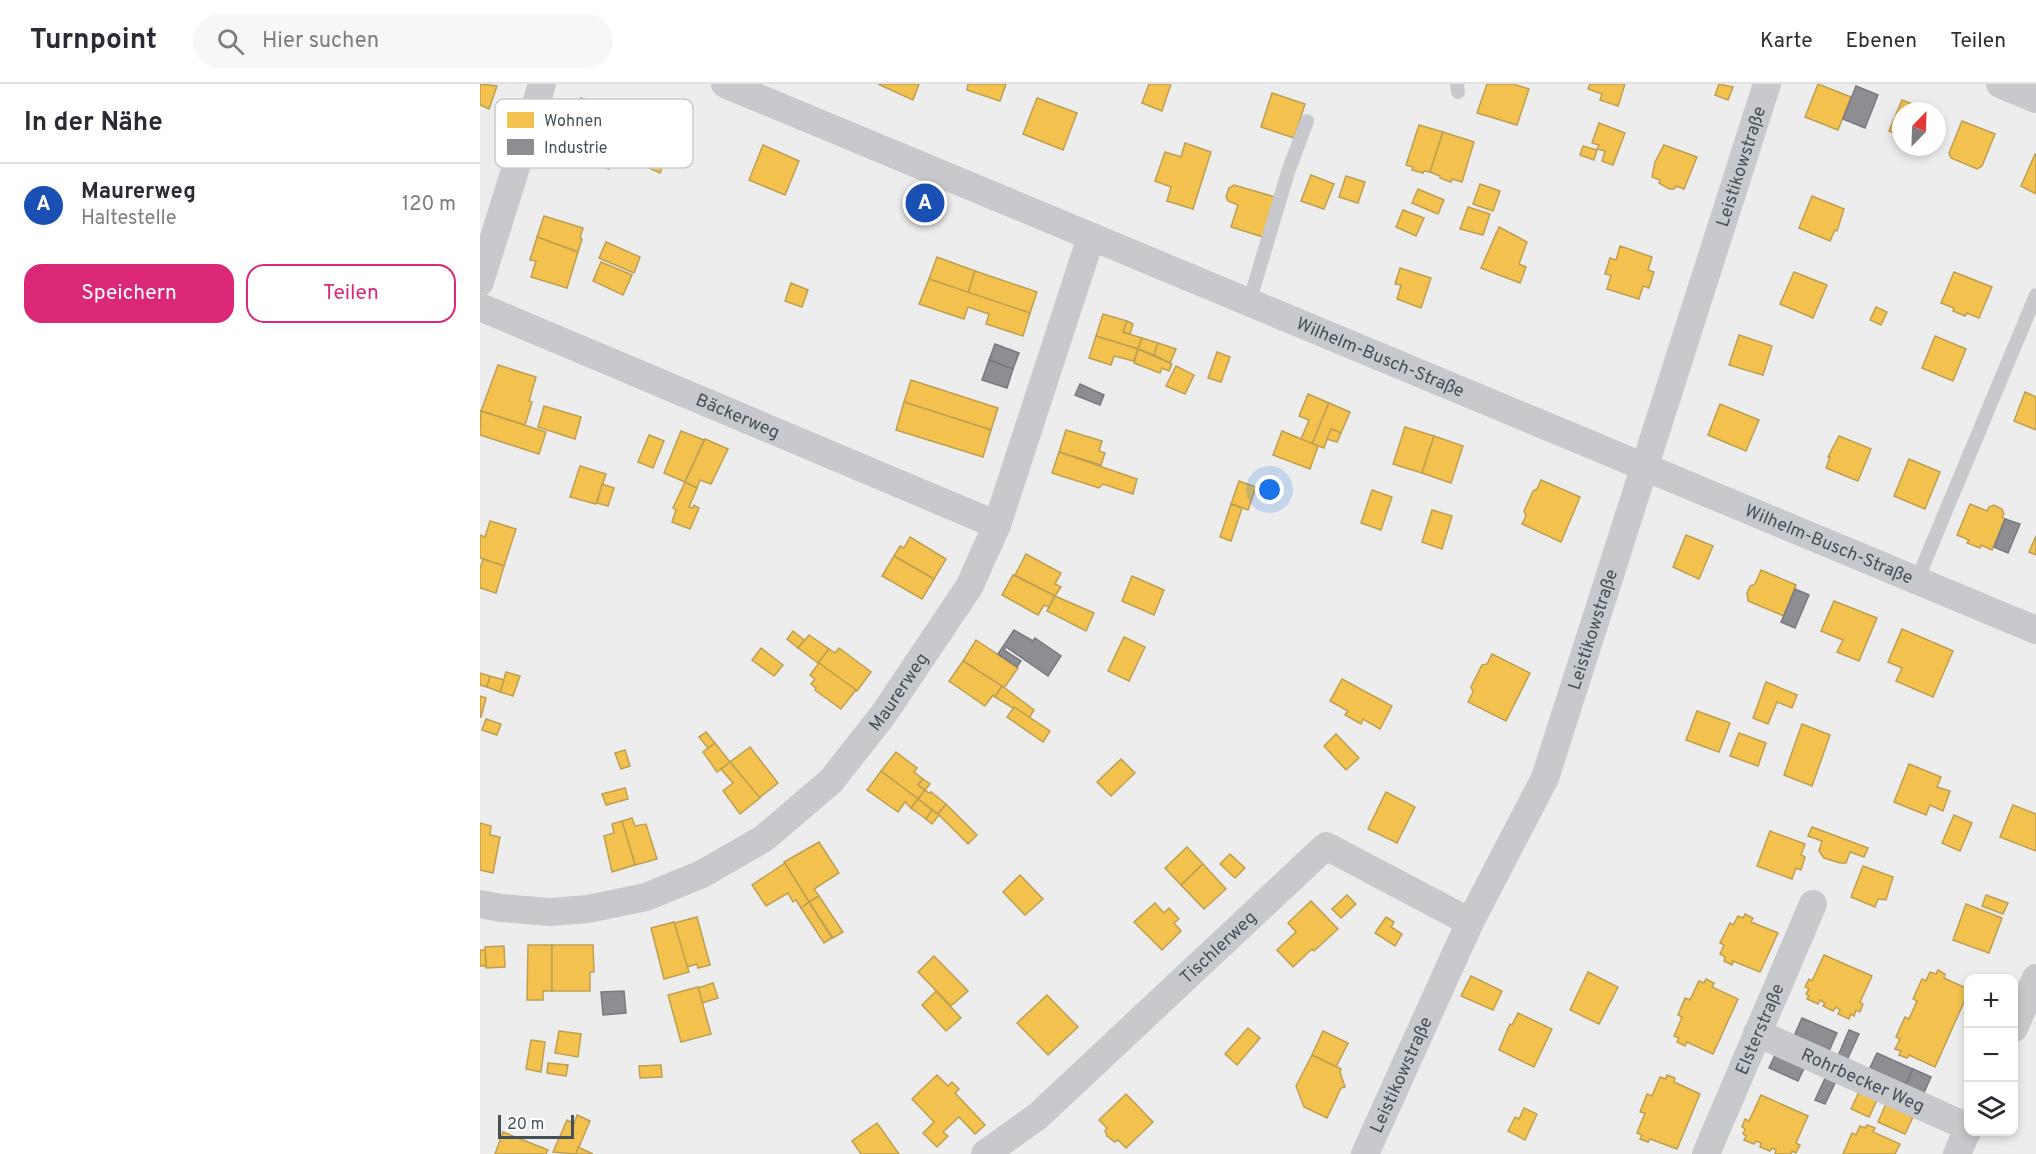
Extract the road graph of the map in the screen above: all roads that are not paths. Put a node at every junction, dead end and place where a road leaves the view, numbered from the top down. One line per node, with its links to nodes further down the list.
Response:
1 (542, 84): 5 (street)
2 (725, 84): 9 (street, Wilhelm-Busch-Straße)
3 (1767, 84): 14 (street, Leistikowstraße)
4 (2000, 84): 6 (street)
5 (537, 99)
6 (2036, 99)
7 (1308, 121): 12 (lane)
8 (516, 168): 10 (street)
9 (1091, 237): 12 (street, Wilhelm-Busch-Straße); 15 (street, Maurerweg)
10 (480, 282)
11 (2036, 295): 16 (lane)
12 (1249, 303): 14 (street, Wilhelm-Busch-Straße)
13 (480, 307): 15 (street, Bäckerweg)
14 (1645, 468): 16 (street, Wilhelm-Busch-Straße); 20 (street, Leistikowstraße)
15 (998, 525): 18 (street, Maurerweg)
16 (1917, 580): 17 (street, Wilhelm-Busch-Straße)
17 (2036, 630)
18 (480, 904)
19 (1813, 904): 23 (street, Elsterstraße)
20 (1470, 922): 26 (street, Tischlerweg); 27 (street, Leistikowstraße)
21 (2036, 978): 22 (street)
22 (2018, 1017)
23 (1757, 1033): 24 (street, Rohrbecker Weg); 28 (street, Elsterstraße)
24 (1964, 1126)
25 (1965, 1136): 29 (street, Rohrbecker Weg)
26 (985, 1154)
27 (1365, 1154)
28 (1706, 1154)
29 (1957, 1154)

